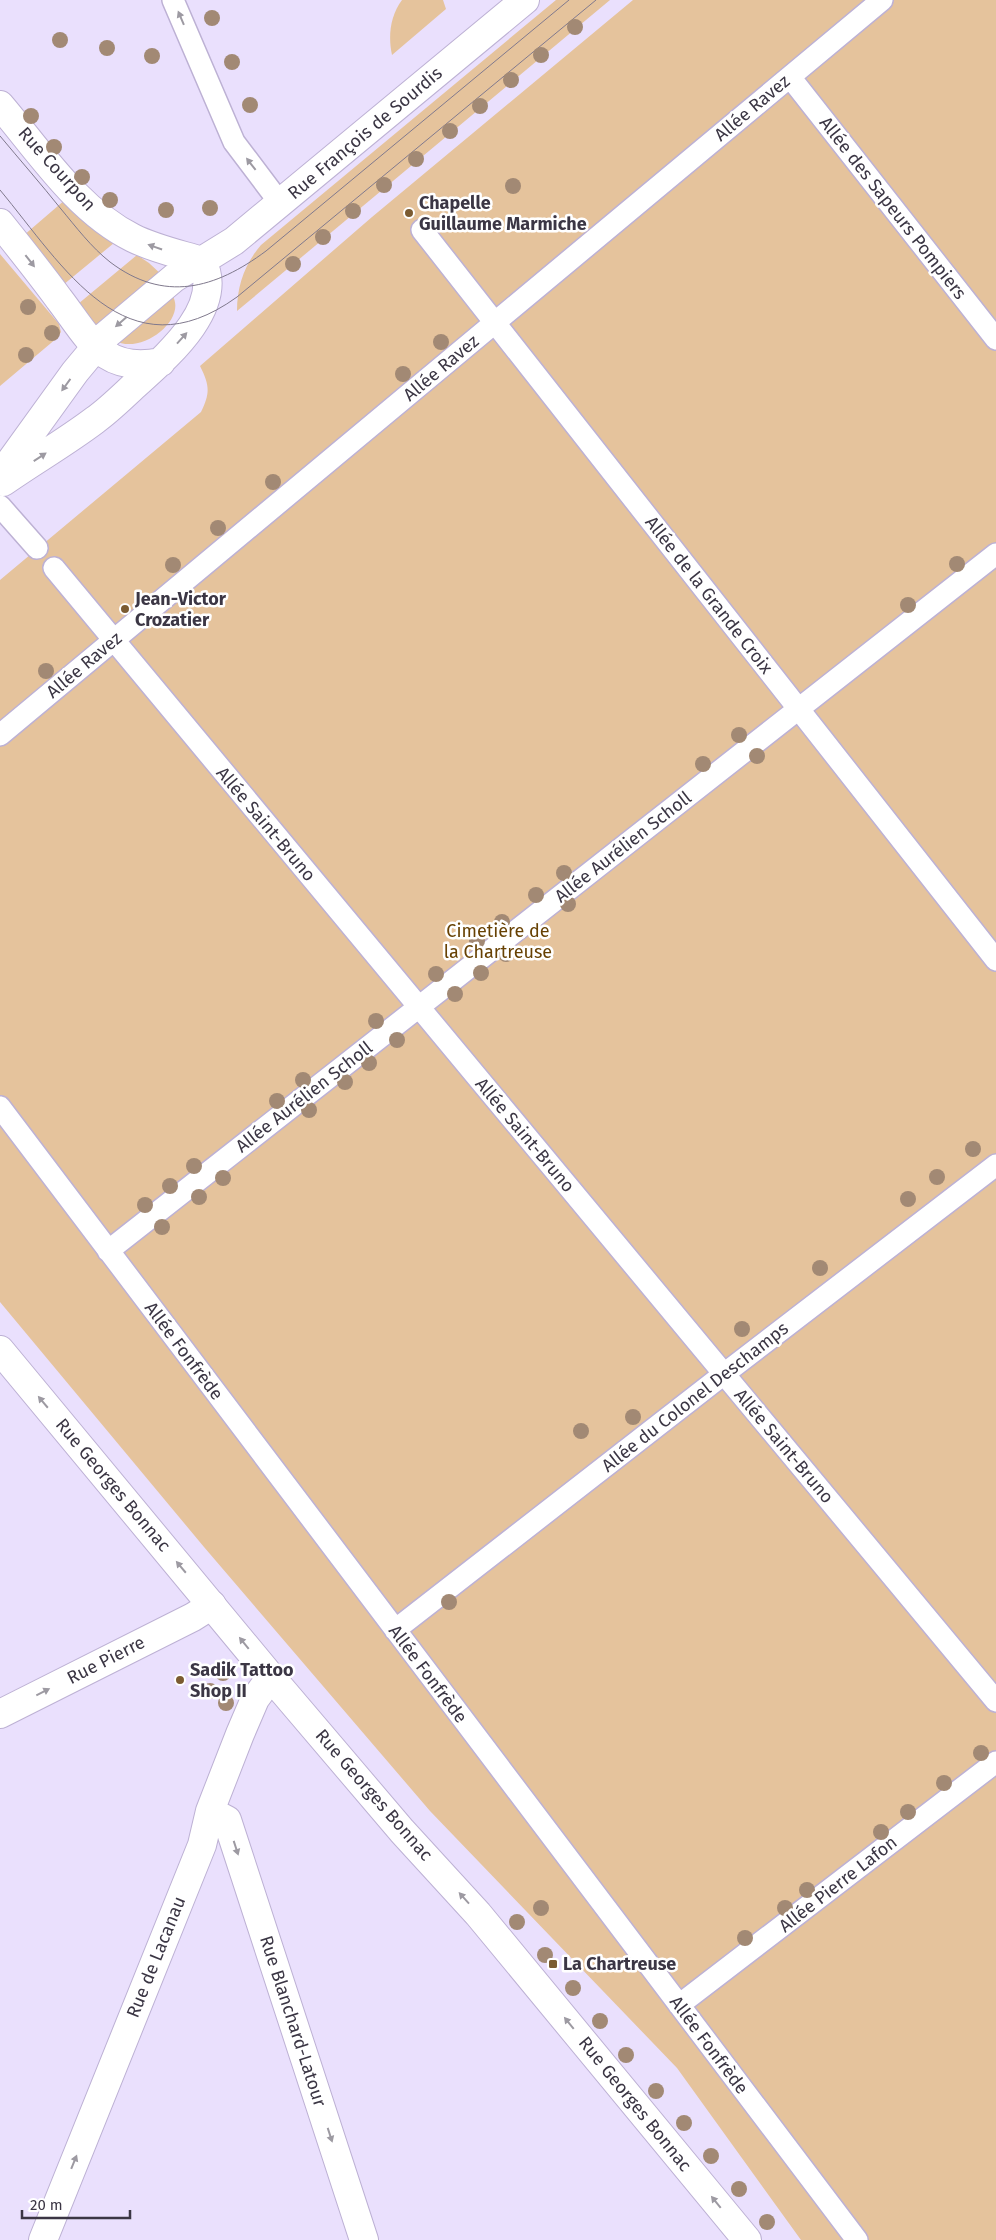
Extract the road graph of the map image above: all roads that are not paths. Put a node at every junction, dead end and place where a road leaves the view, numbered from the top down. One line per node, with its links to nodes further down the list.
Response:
1 (173, 0): 6 (lane, one-way to 1)
2 (525, 0): 6 (street, Rue François de Sourdis)
3 (882, 0): 4 (lane, Allée Ravez)
4 (790, 77): 10 (lane, Allée Ravez); 11 (lane, Allée des Sapeurs Pompiers)
5 (0, 104): 9 (street, Rue Courpon, one-way to 5)
6 (280, 203): 9 (street, Rue François de Sourdis)
7 (0, 223): 12 (street, one-way to 12)
8 (422, 230): 10 (lane, Allée de la Grande Croix)
9 (202, 261): 12 (street, Rue François de Sourdis, one-way to 12); 13 (street, one-way to 9)
10 (495, 323): 20 (lane, Allée Ravez); 21 (lane, Allée de la Grande Croix)
11 (996, 339)
12 (95, 346): 13 (street); 14 (street, Rue François de Sourdis, one-way to 14)
13 (161, 362): 15 (street, one-way to 13)
14 (0, 476)
15 (0, 484)
16 (0, 506): 17 (lane)
17 (37, 548)
18 (996, 554): 21 (lane, Allée Aurélien Scholl)
19 (54, 568): 20 (lane, Allée Saint-Bruno)
20 (114, 640): 22 (lane, Allée Ravez); 24 (lane, Allée Saint-Bruno)
21 (798, 709): 23 (lane, Allée de la Grande Croix); 24 (lane, Allée Aurélien Scholl)
22 (0, 735)
23 (996, 960)
24 (418, 1007): 27 (lane, Allée Aurélien Scholl); 29 (lane, Allée Saint-Bruno)
25 (0, 1107): 27 (lane, Allée Fonfrède)
26 (996, 1165): 29 (lane, Allée du Colonel Deschamps)
27 (108, 1251): 31 (lane, Allée Fonfrède)
28 (0, 1350): 30 (street, Rue Georges Bonnac, one-way to 28)
29 (724, 1374): 31 (lane, Allée du Colonel Deschamps); 33 (lane, Allée Saint-Bruno)
30 (212, 1605): 32 (street, Rue Georges Bonnac, one-way to 30); 34 (street, Rue Pierre, one-way to 30)
31 (395, 1630): 37 (lane, Allée Fonfrède)
32 (272, 1677): 36 (street, Rue de Lacanau); 40 (street, Rue Georges Bonnac, one-way to 32)
33 (996, 1701)
34 (0, 1714)
35 (996, 1762): 37 (lane, Allée Pierre Lafon)
36 (210, 1811): 38 (street, Rue de Lacanau, one-way to 36); 39 (street, Rue Blanchard-Latour, one-way to 39)
37 (679, 2005): 41 (lane, Allée Fonfrède)
38 (43, 2240)
39 (364, 2240)
40 (747, 2240)
41 (857, 2240)

